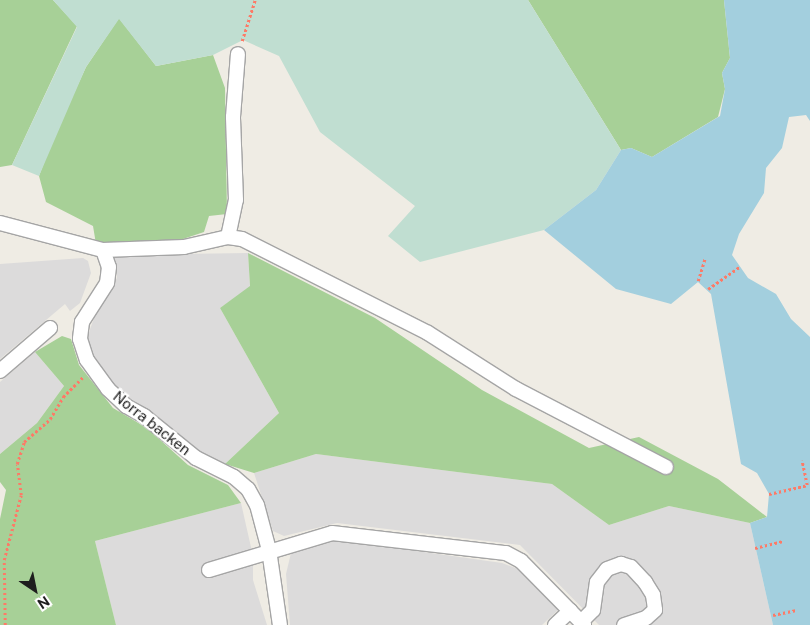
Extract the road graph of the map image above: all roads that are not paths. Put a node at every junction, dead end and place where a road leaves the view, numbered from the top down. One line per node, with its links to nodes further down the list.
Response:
1 (238, 54): 3 (street)
2 (0, 223): 4 (street)
3 (228, 237): 4 (street); 7 (street)
4 (103, 250): 8 (street, Norra backen)
5 (50, 328): 6 (street)
6 (0, 372)
7 (666, 467)
8 (270, 550): 9 (street); 10 (street); 12 (street, Norra backen)
9 (208, 570)
10 (570, 611): 11 (street); 13 (street)
11 (583, 623): 14 (street)
12 (280, 625)
13 (555, 625)
14 (624, 625)

